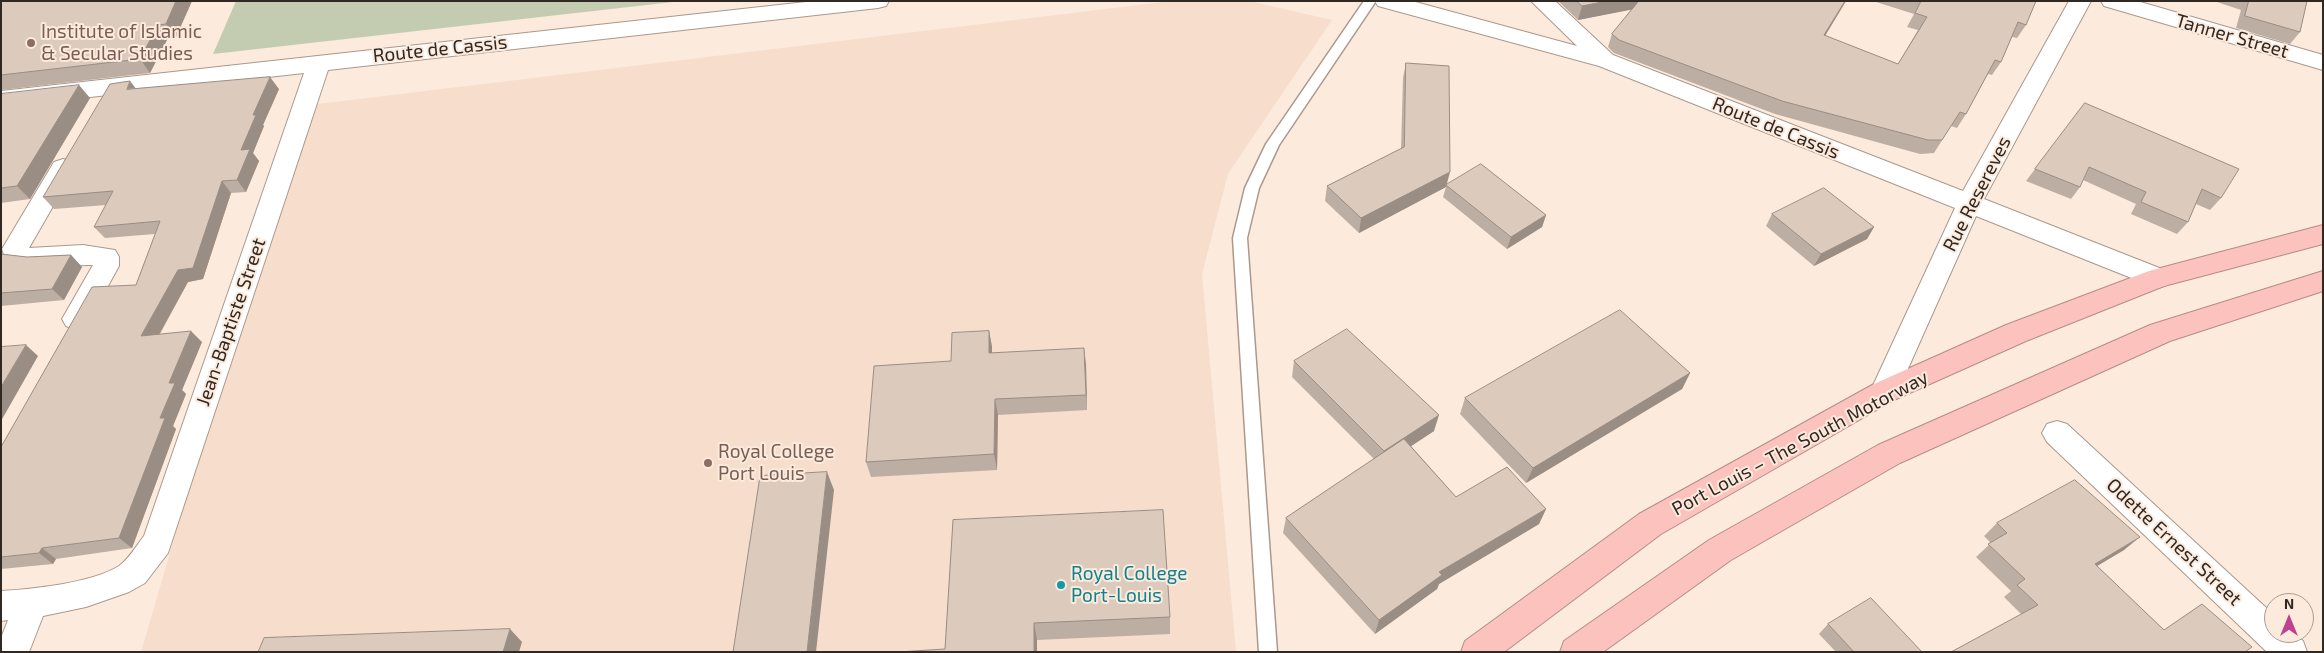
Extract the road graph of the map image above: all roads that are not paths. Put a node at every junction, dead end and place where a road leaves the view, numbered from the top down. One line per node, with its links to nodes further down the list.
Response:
1 (878, 1): 8 (street, Route de Cassis)
2 (1370, 1): 23 (lane)
3 (1386, 1): 7 (street, Route de Cassis)
4 (1542, 1): 7 (street)
5 (2080, 1): 14 (street, Rue Resereves)
6 (2112, 1): 9 (street, Tanner Street)
7 (1607, 61): 14 (street, Route de Cassis)
8 (320, 63): 10 (street, Route de Cassis); 21 (street, Jean-Baptiste Street)
9 (2323, 63)
10 (111, 87): 11 (street, Route de Cassis); 12 (street)
11 (1, 99)
12 (96, 112)
13 (76, 146): 18 (street)
14 (1969, 204): 16 (street, Route de Cassis); 19 (street, Rue Resereves)
15 (2323, 234): 16 (highway, Port Louis – The South Motorway)
16 (2158, 278): 19 (highway, Port Louis – The South Motorway)
17 (2323, 281): 25 (highway)
18 (63, 342)
19 (1884, 392): 24 (highway, Port Louis – The South Motorway)
20 (2057, 433): 26 (street, Odette Ernest Street)
21 (16, 605): 22 (street)
22 (12, 652)
23 (1268, 652)
24 (1477, 652)
25 (1576, 652)
26 (2291, 652)

